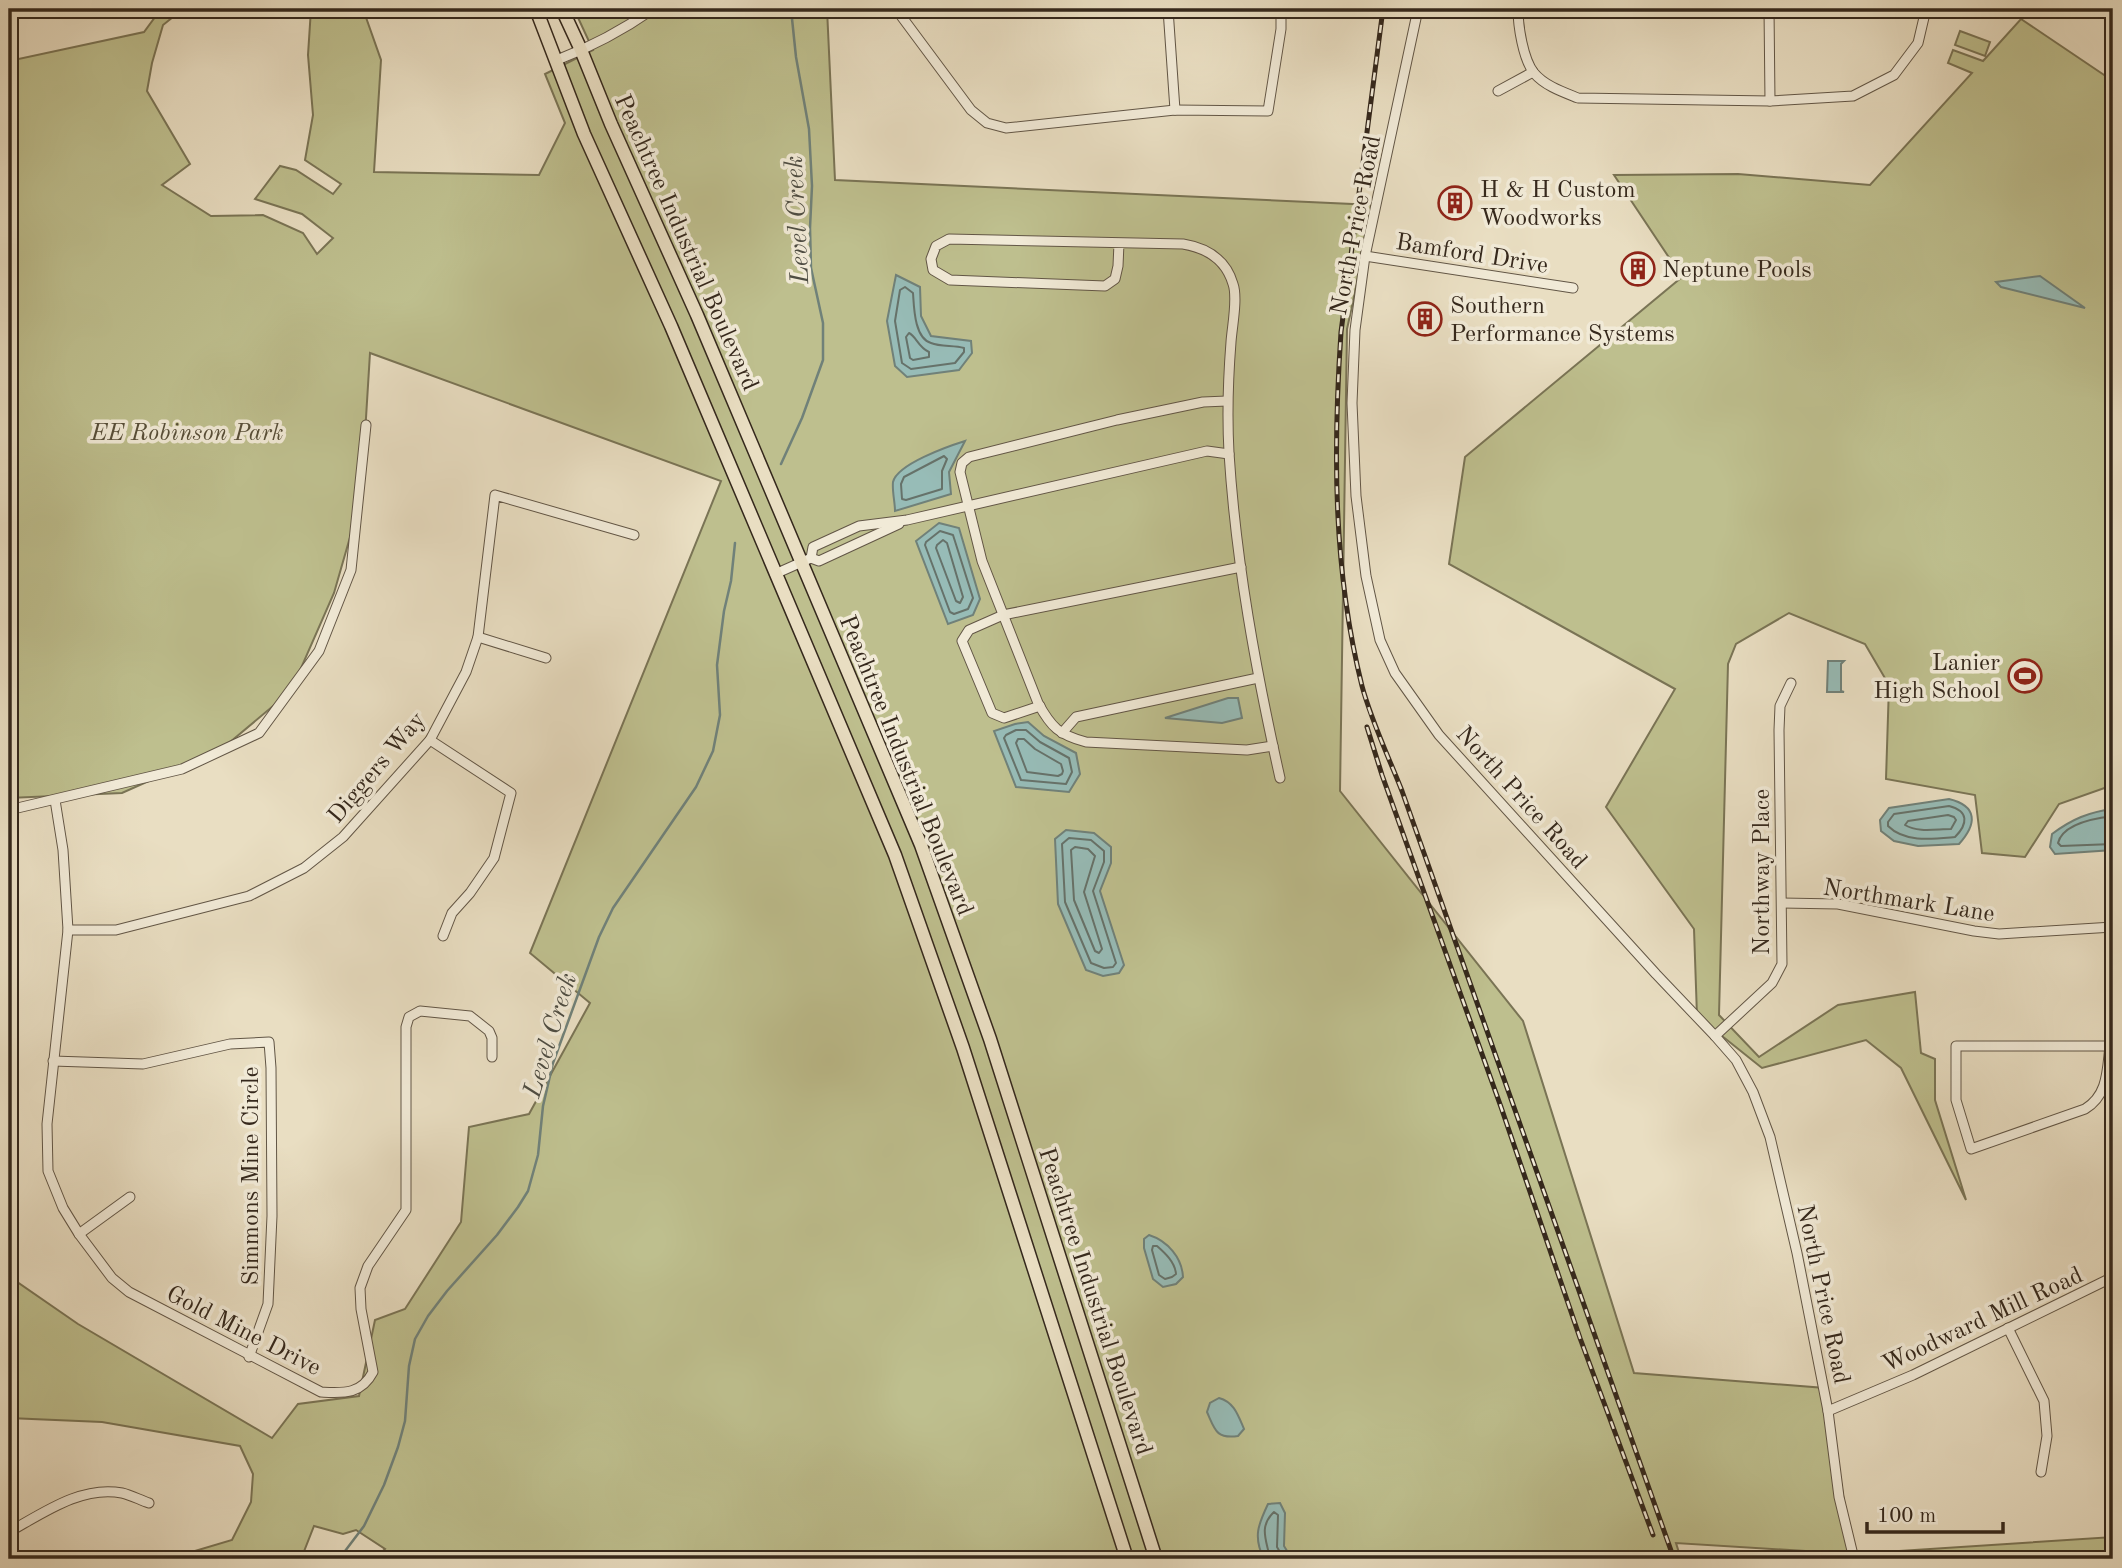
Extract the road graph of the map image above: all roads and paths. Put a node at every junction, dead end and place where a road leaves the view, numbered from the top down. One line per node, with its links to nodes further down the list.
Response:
1 (536, 9): 12 (highway, Peachtree Industrial Boulevard)
2 (562, 9): 11 (highway, Peachtree Industrial Boulevard)
3 (653, 9): 11 (street)
4 (896, 9): 16 (street)
5 (1168, 9): 16 (street)
6 (1281, 9): 16 (street)
7 (1418, 9): 18 (street, North Price Road)
8 (1518, 9): 13 (street)
9 (1769, 9): 15 (street)
10 (1926, 9): 15 (street)
11 (581, 50): 12 (street); 26 (highway, Peachtree Industrial Boulevard)
12 (557, 60): 28 (highway, Peachtree Industrial Boulevard)
13 (1533, 72): 14 (street); 15 (street)
14 (1499, 91)
15 (1770, 101)
16 (1175, 110)
17 (1119, 243): 17 (street); 20 (street)
18 (1364, 256): 19 (street, Bamford Drive); 45 (street, North Price Road)
19 (1573, 288)
20 (1227, 401): 22 (street); 23 (street)
21 (366, 425): 39 (street)
22 (1229, 454): 23 (street); 27 (street)
23 (969, 506): 24 (street); 29 (street)
24 (906, 520): 26 (street); 26 (street)
25 (634, 534): 30 (street, Diggers Way)
26 (806, 560): 28 (street); 59 (highway, Peachtree Industrial Boulevard)
27 (1241, 567): 29 (street); 32 (street)
28 (775, 574): 58 (highway, Peachtree Industrial Boulevard)
29 (1003, 615): 34 (street); 34 (street)
30 (478, 637): 31 (street); 36 (street, Diggers Way)
31 (547, 658)
32 (1258, 678): 35 (street); 37 (street)
33 (1791, 682): 41 (street, Northway Place)
34 (1040, 706): 35 (street)
35 (1062, 733): 37 (street)
36 (430, 740): 43 (street, Diggers Way); 44 (street)
37 (1273, 746): 38 (street)
38 (1280, 778)
39 (55, 800): 40 (street); 43 (street, Gold Mine Drive)
40 (9, 810)
41 (1783, 903): 42 (street, Northmark Lane); 45 (street, Northway Place)
42 (2113, 926)
43 (68, 930): 48 (street, Gold Mine Drive)
44 (443, 936)
45 (1716, 1036): 54 (street, North Price Road)
46 (2112, 1046): 46 (street)
47 (492, 1057): 53 (street, Gold Mine Drive)
48 (53, 1061): 50 (street, Gold Mine Drive); 53 (street, Simmons Mine Circle)
49 (130, 1197): 50 (street)
50 (79, 1234): 53 (street, Gold Mine Drive)
51 (2113, 1277): 52 (street, Woodward Mill Road)
52 (2008, 1328): 54 (street, Woodward Mill Road); 55 (street)
53 (249, 1357)
54 (1828, 1411): 60 (street, North Price Road)
55 (2041, 1472)
56 (149, 1503): 57 (street)
57 (9, 1532)
58 (1127, 1559)
59 (1156, 1559)
60 (1854, 1559)

